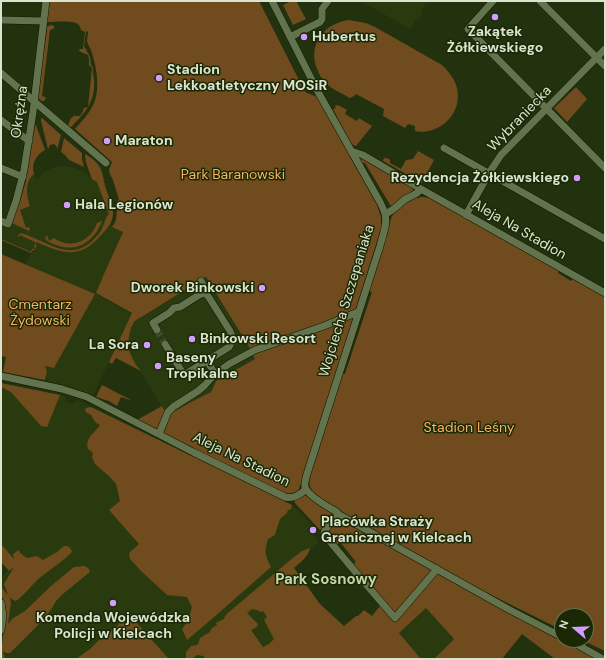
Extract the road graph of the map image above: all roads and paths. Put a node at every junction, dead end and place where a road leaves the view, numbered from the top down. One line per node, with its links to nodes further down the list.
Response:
1 (46, 1): 7 (street, Okrężna)
2 (272, 1): 8 (street, Wojciecha Szczepaniaka)
3 (328, 1): 8 (street)
4 (493, 1): 14 (street)
5 (540, 1): 10 (street)
6 (1, 20): 7 (street)
7 (44, 21): 13 (street, Okrężna)
8 (290, 38): 18 (street, Wojciecha Szczepaniaka)
9 (605, 49): 10 (street, Wybraniecka)
10 (597, 58): 11 (street); 14 (street, Wybraniecka)
11 (605, 66)
12 (1, 73): 13 (street)
13 (34, 101): 16 (street, Okrężna); 19 (street)
14 (547, 109): 21 (street); 22 (street, Wybraniecka)
15 (1, 120): 16 (street)
16 (29, 141): 23 (street, Okrężna)
17 (444, 148): 22 (street)
18 (351, 151): 24 (street, Aleja Na Stadion); 25 (street, Wojciecha Szczepaniaka)
19 (106, 163)
20 (1, 168): 23 (street)
21 (605, 168)
22 (489, 173): 26 (street, Wybraniecka); 28 (street)
23 (23, 177): 27 (street, Okrężna)
24 (421, 189): 25 (street); 26 (street, Aleja Na Stadion)
25 (385, 214): 32 (street, Wojciecha Szczepaniaka)
26 (466, 214): 31 (street, Aleja Na Stadion)
27 (1, 220)
28 (605, 239)
29 (201, 281): 30 (street)
30 (204, 293): 33 (street); 35 (street)
31 (605, 293)
32 (358, 312): 37 (street); 41 (street, Wojciecha Szczepaniaka)
33 (157, 330)
34 (165, 344): 36 (street)
35 (222, 352): 36 (street); 37 (street)
36 (207, 361): 38 (street)
37 (229, 364): 38 (street)
38 (215, 374): 40 (street)
39 (1, 376): 40 (street, Aleja Na Stadion)
40 (159, 434): 41 (street, Aleja Na Stadion)
41 (306, 489): 42 (street, Aleja Na Stadion)
42 (338, 514): 43 (street, Aleja Na Stadion); 43 (street)
43 (437, 568): 46 (street, Aleja Na Stadion)
44 (1, 603): 45 (street)
45 (1, 630)
46 (554, 633)
47 (583, 648): 48 (street)
48 (603, 659)

